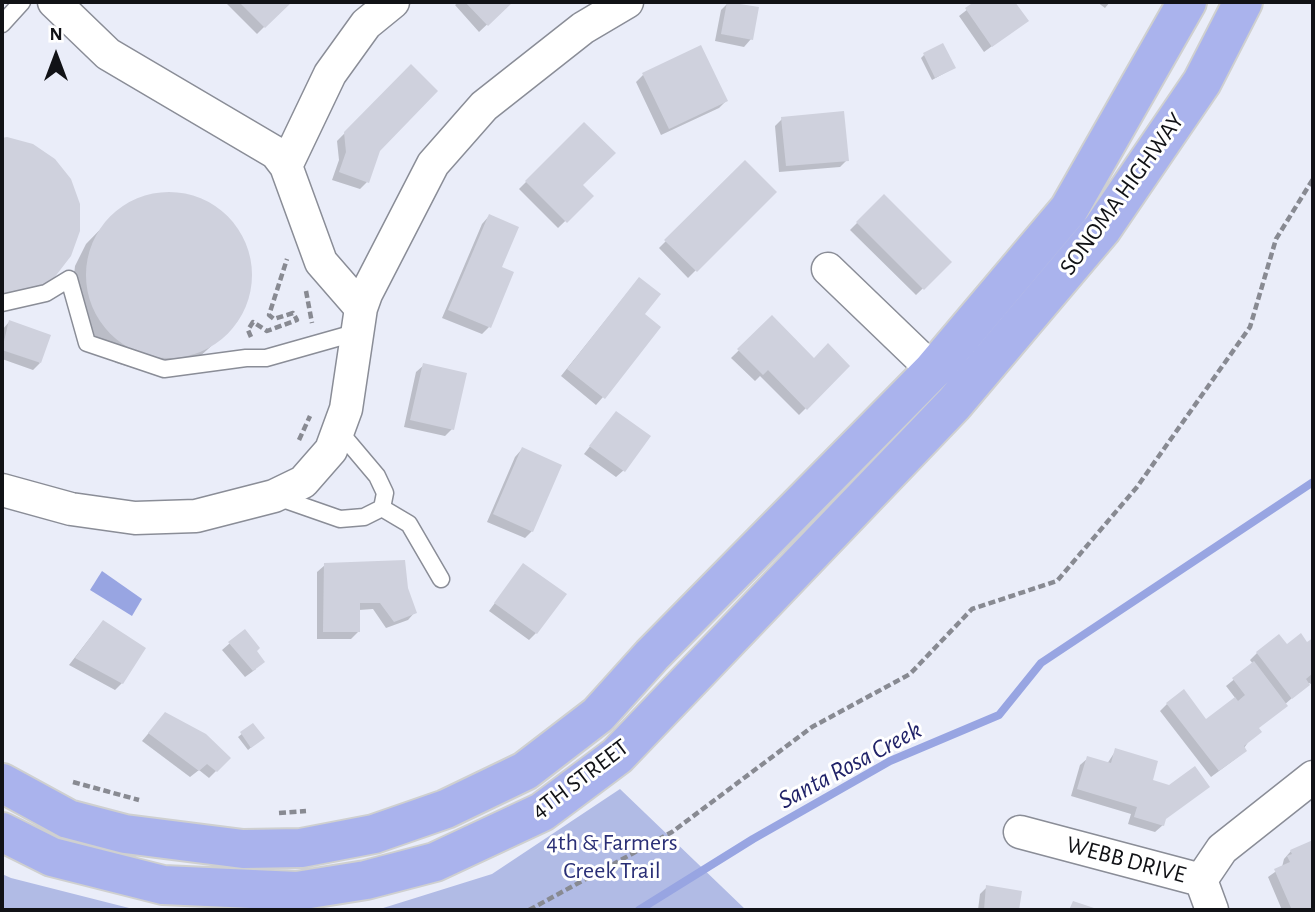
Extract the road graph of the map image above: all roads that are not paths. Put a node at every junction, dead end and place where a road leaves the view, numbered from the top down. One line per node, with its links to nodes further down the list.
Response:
1 (23, 2): 7 (lane)
2 (54, 2): 8 (street)
3 (393, 2): 8 (street)
4 (627, 2): 11 (street)
5 (1187, 2): 12 (main road, SONOMA HIGHWAY)
6 (1243, 2): 13 (main road, SONOMA HIGHWAY)
7 (2, 24)
8 (286, 166): 11 (street)
9 (828, 269): 12 (street)
10 (2, 303): 11 (lane)
11 (359, 320): 14 (street)
12 (933, 370): 20 (main road, 4TH STREET)
13 (954, 404): 21 (main road, 4TH STREET)
14 (338, 431): 16 (street); 17 (lane)
15 (2, 490): 16 (street)
16 (274, 496): 17 (lane)
17 (382, 508): 18 (lane)
18 (441, 579)
19 (1313, 777): 23 (street)
20 (2, 783)
21 (2, 832)
22 (1020, 832): 23 (street, WEBB DRIVE)
23 (1201, 880): 24 (street, WEBB DRIVE)
24 (1212, 910)

